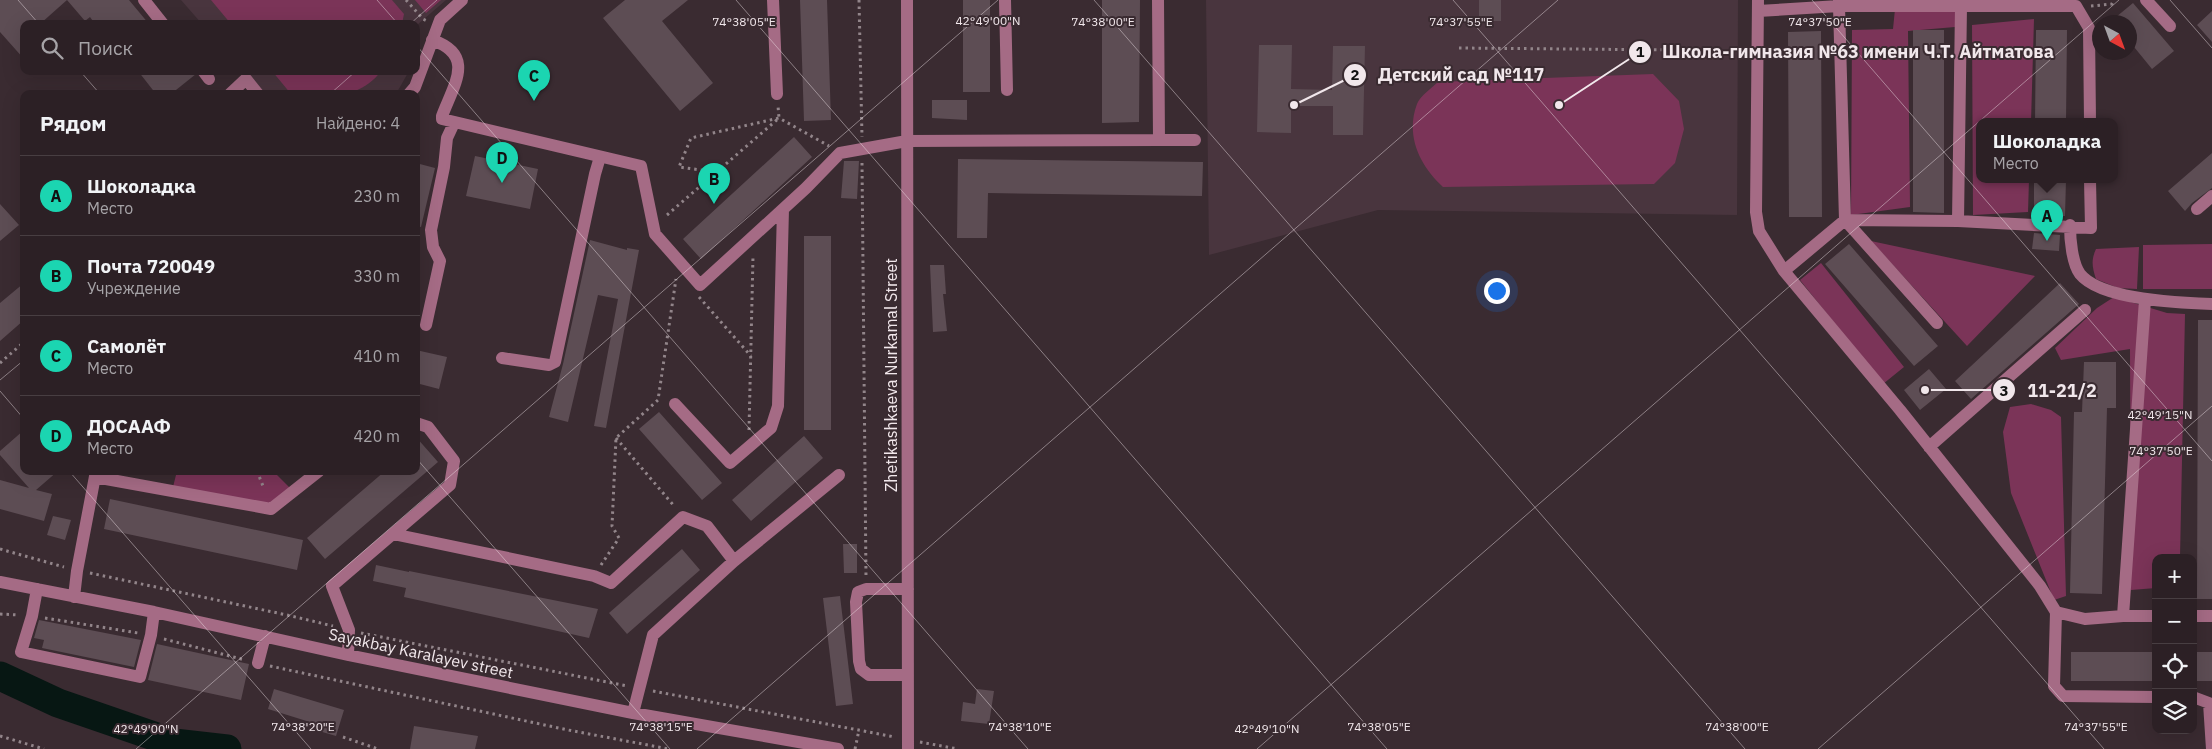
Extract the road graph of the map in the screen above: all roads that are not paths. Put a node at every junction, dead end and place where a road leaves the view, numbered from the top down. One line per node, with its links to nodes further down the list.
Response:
1 (144, 0): 11 (street)
2 (462, 0): 13 (street)
3 (773, 0): 20 (street)
4 (907, 0): 25 (street, Zhetikashkaeva Nurkamal Street)
5 (1005, 0): 19 (street)
6 (1158, 0): 23 (street)
7 (2146, 0): 12 (street)
8 (1839, 3): 9 (street); 10 (street); 31 (street)
9 (1758, 5): 34 (street)
10 (1961, 6): 21 (street); 32 (street)
11 (160, 20)
12 (2170, 26)
13 (432, 40): 14 (street); 22 (street)
14 (420, 73)
15 (419, 75): 18 (street)
16 (235, 90): 17 (street)
17 (255, 90)
18 (412, 90)
19 (1007, 90)
20 (777, 94)
21 (2090, 118)
22 (454, 123): 26 (street); 39 (street)
23 (1159, 140): 24 (street); 25 (street)
24 (1195, 140)
25 (907, 141): 29 (street); 52 (street, Zhetikashkaeva Nurkamal Street)
26 (600, 157): 29 (street); 40 (street)
27 (2090, 183): 33 (street)
28 (2212, 196): 30 (street)
29 (783, 209): 41 (street)
30 (2197, 209)
31 (1845, 220): 32 (street); 34 (street); 38 (street)
32 (1958, 221): 33 (street)
33 (2070, 226): 35 (street)
34 (1784, 270): 43 (street)
35 (2145, 300): 36 (street); 56 (street)
36 (2212, 304)
37 (2085, 310): 43 (street)
38 (1937, 323)
39 (426, 325)
40 (502, 358)
41 (676, 404)
42 (420, 424): 48 (street)
43 (1929, 447): 55 (street)
44 (96, 475): 53 (street)
45 (101, 475): 46 (street)
46 (314, 475)
47 (839, 475): 49 (street)
48 (393, 534): 49 (street); 61 (street)
49 (734, 561): 66 (street)
50 (0, 582): 51 (street, Sayakbay Karalayev street)
51 (37, 589): 53 (street, Sayakbay Karalayev street); 54 (street)
52 (908, 590): 63 (street, Zhetikashkaeva Nurkamal Street); 63 (street)
53 (74, 597): 54 (street, Sayakbay Karalayev street)
54 (154, 612): 60 (street, Sayakbay Karalayev street)
55 (2056, 612): 56 (street); 64 (street)
56 (2123, 616): 57 (street)
57 (2152, 616)
58 (2197, 616): 59 (street)
59 (2212, 616)
60 (265, 636): 61 (street, Sayakbay Karalayev street); 62 (street)
61 (348, 655): 66 (street, Sayakbay Karalayev street)
62 (258, 663)
63 (908, 676): 67 (street, Zhetikashkaeva Nurkamal Street)
64 (2152, 697)
65 (2197, 698): 69 (street)
66 (633, 713): 68 (street, Sayakbay Karalayev street)
67 (908, 744)
68 (838, 749)
69 (2212, 749)

